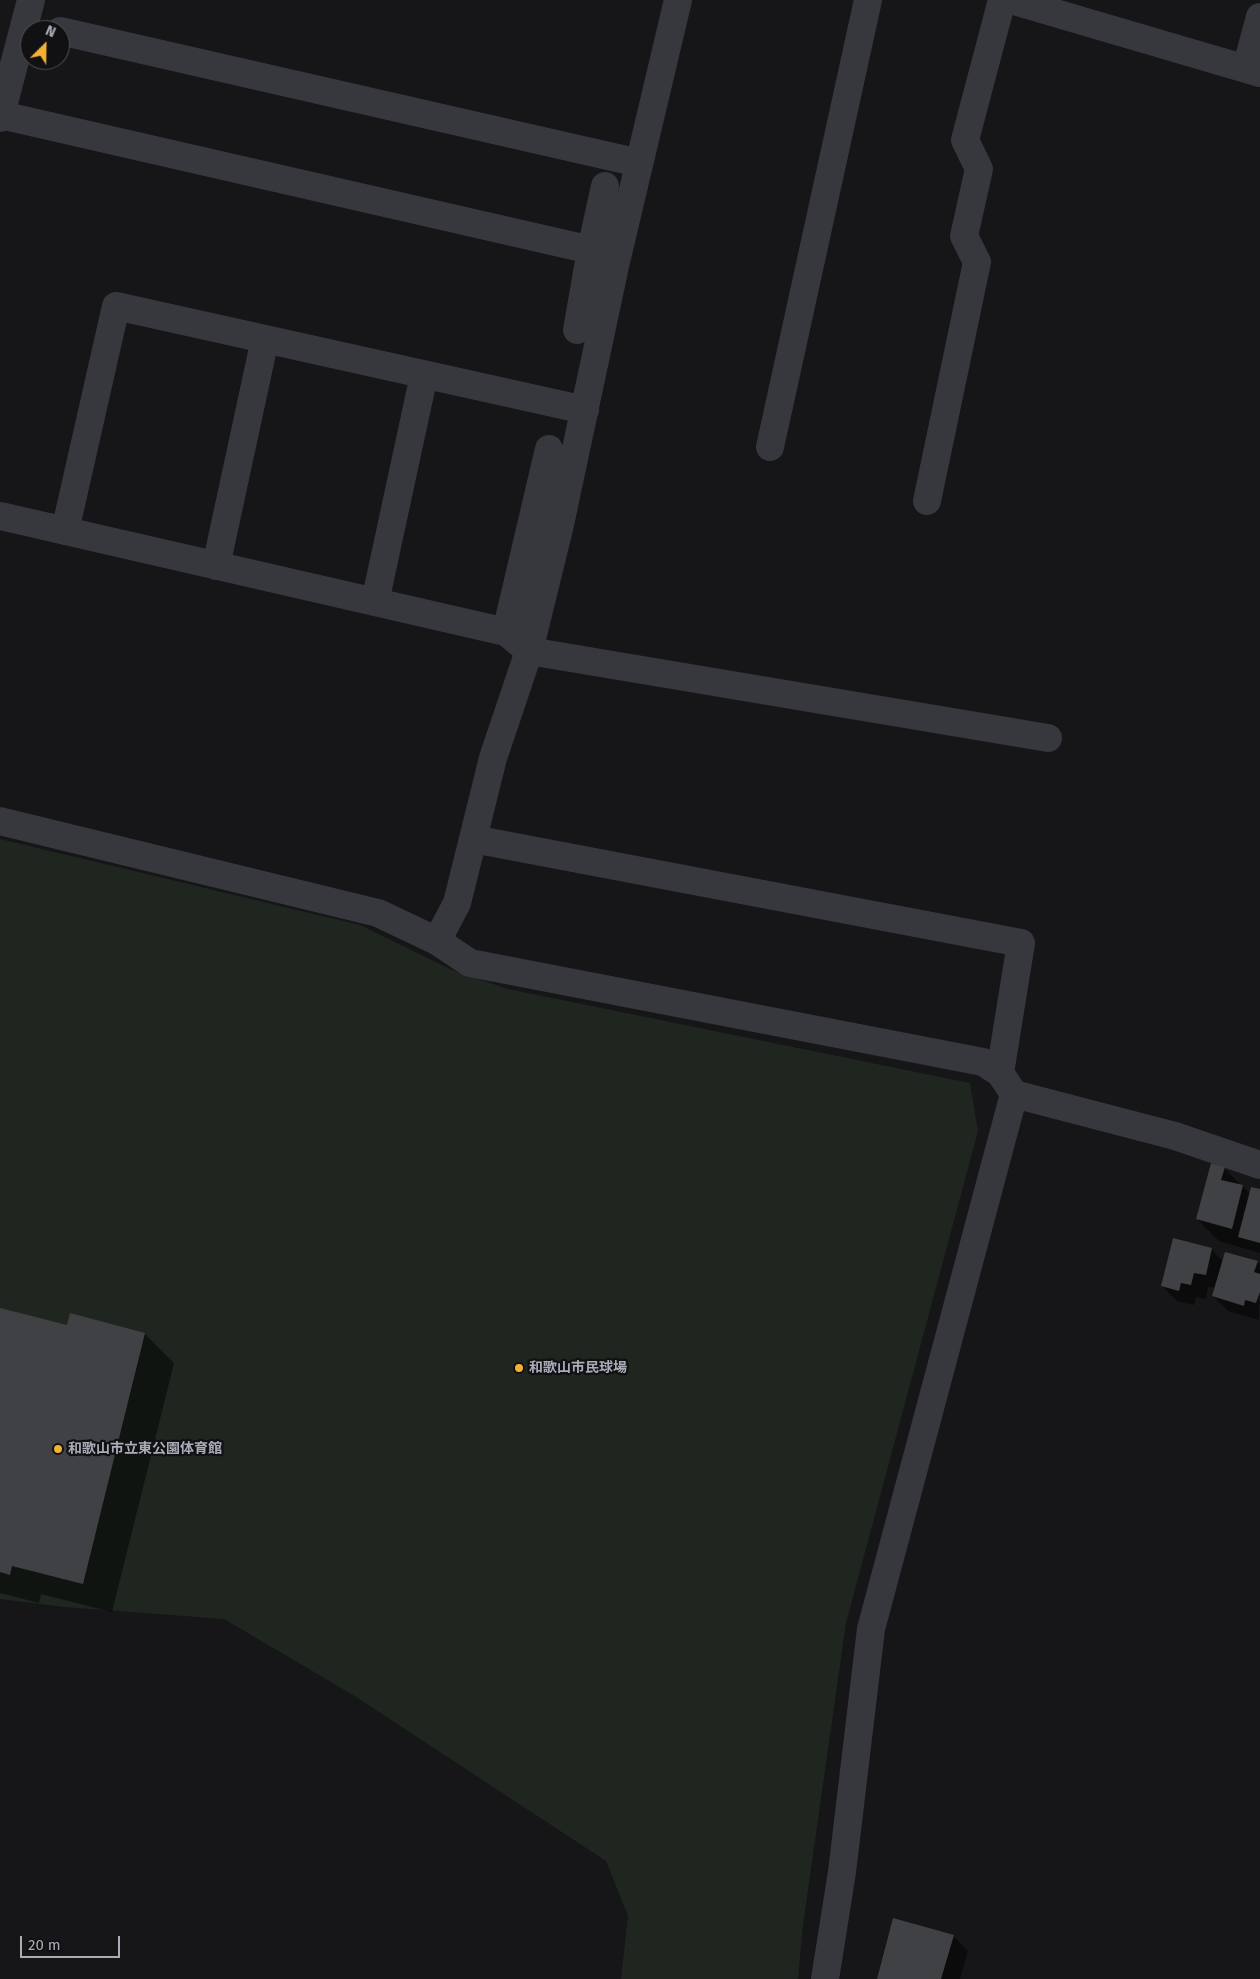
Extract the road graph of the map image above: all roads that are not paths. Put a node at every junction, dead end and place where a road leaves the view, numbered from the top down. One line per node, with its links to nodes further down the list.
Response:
1 (678, 0): 11 (street)
2 (868, 0): 18 (street)
3 (1002, 0): 20 (street)
4 (1011, 0): 9 (street)
5 (28, 11): 7 (street); 10 (street)
6 (1260, 17): 9 (street)
7 (42, 20)
8 (70, 33): 11 (street)
9 (1253, 71)
10 (0, 116): 13 (street)
11 (640, 163): 17 (street)
12 (604, 186): 13 (street)
13 (591, 250): 14 (street)
14 (577, 330)
15 (265, 339): 16 (street); 22 (street); 23 (street)
16 (424, 375): 17 (street); 24 (street)
17 (584, 410): 26 (street)
18 (770, 447)
19 (550, 449): 25 (street)
20 (927, 501)
21 (0, 516): 22 (street)
22 (65, 530): 23 (street)
23 (216, 566): 24 (street)
24 (375, 602): 25 (street)
25 (506, 632): 26 (street)
26 (529, 651): 27 (street); 29 (street)
27 (1048, 738)
28 (0, 821): 30 (street)
29 (473, 839): 30 (street); 31 (street)
30 (437, 941): 31 (street)
31 (1007, 1084): 32 (street); 33 (street)
32 (1260, 1165)
33 (825, 1979)

